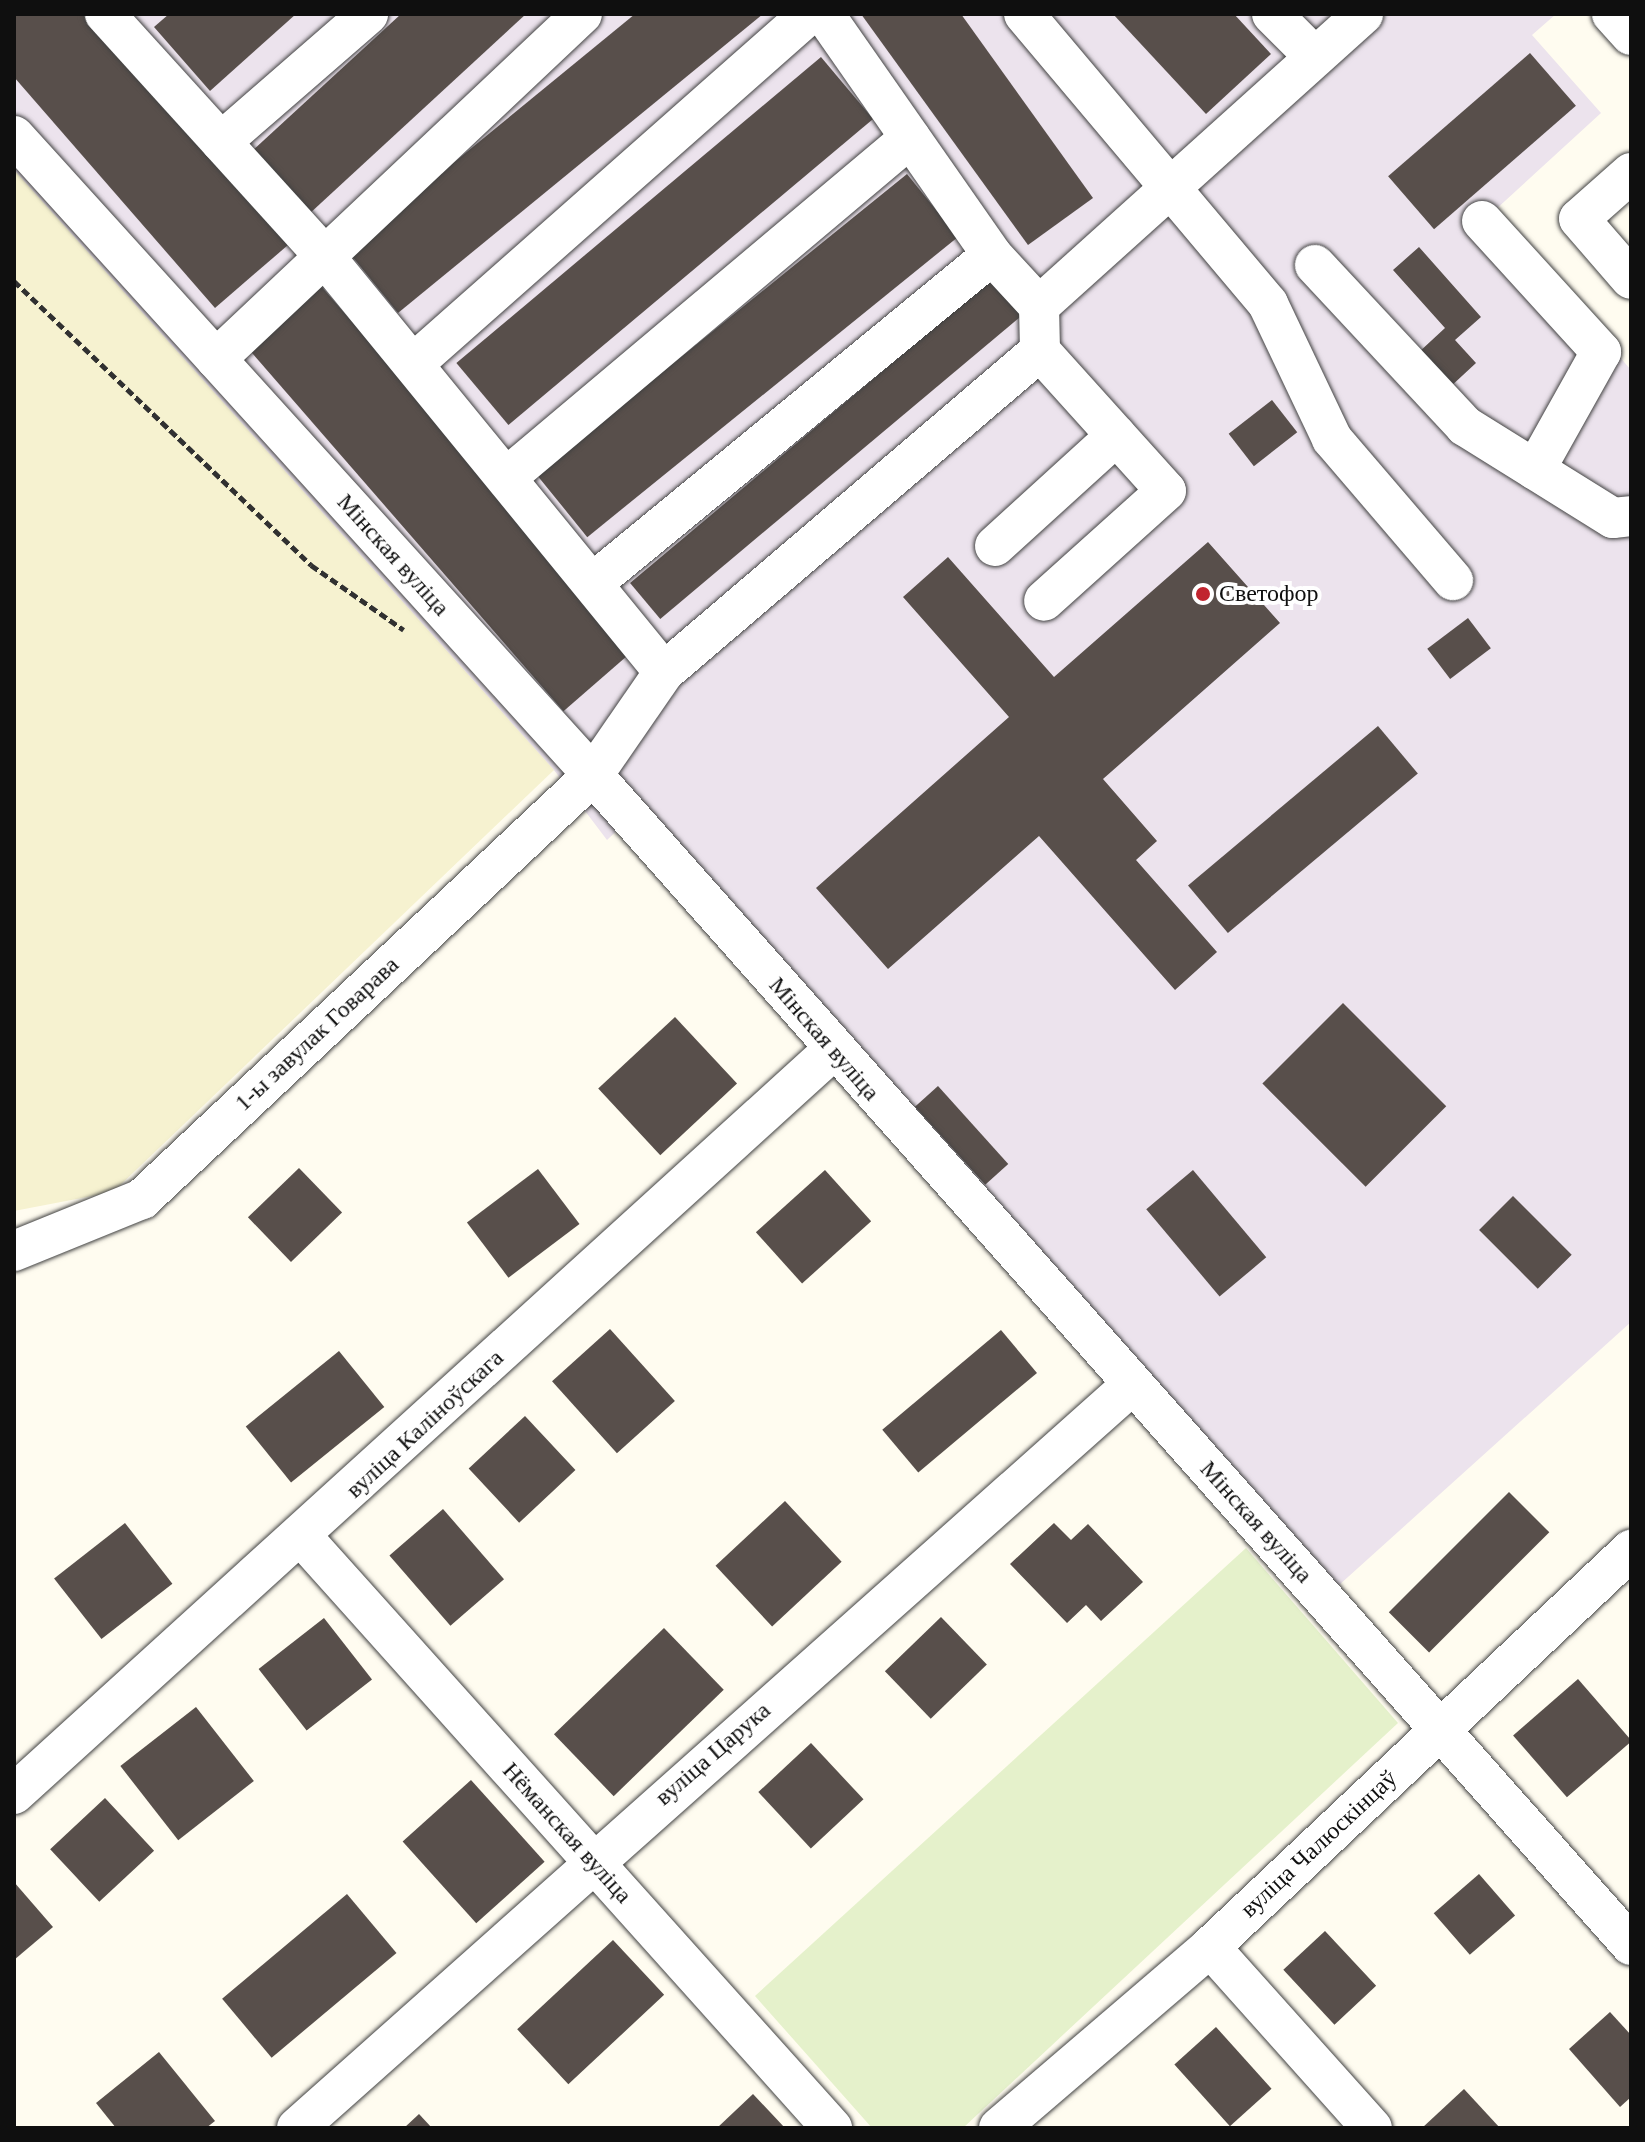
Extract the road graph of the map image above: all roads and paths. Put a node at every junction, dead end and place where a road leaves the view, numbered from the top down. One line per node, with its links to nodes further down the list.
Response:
1 (368, 14): 14 (street)
2 (582, 14): 19 (street)
3 (809, 14): 26 (street)
4 (824, 14): 13 (street)
5 (1024, 14): 16 (street)
6 (1272, 14): 11 (street)
7 (1363, 14): 11 (street)
8 (1612, 14): 10 (street)
9 (120, 19): 14 (street)
10 (1631, 35)
11 (1312, 54): 16 (street)
12 (14, 136): 25 (street, Мінская вуліца)
13 (910, 138): 18 (street); 29 (street)
14 (221, 142): 19 (street)
15 (1631, 173): 21 (street)
16 (1171, 193): 23 (street); 32 (street)
17 (1482, 221): 28 (street)
18 (992, 255): 23 (street); 33 (street)
19 (325, 257): 25 (street); 26 (street)
20 (1315, 265): 28 (street)
21 (1631, 279)
22 (14, 281): 35 (path)
23 (1039, 306): 24 (street)
24 (1040, 351): 27 (street); 36 (street, 1-ы завулак Говарава)
25 (216, 359): 37 (street, Мінская вуліца)
26 (413, 364): 29 (street)
27 (1116, 436): 31 (street); 34 (street)
28 (1535, 470): 30 (street)
29 (507, 477): 33 (street)
30 (1631, 516)
31 (995, 546)
32 (1453, 580)
33 (594, 582): 36 (street)
34 (1044, 601)
35 (411, 635)
36 (664, 672): 37 (street, 1-ы завулак Говарава)
37 (593, 775): 38 (street, Мінская вуліца); 39 (street, 1-ы завулак Говарава)
38 (833, 1050): 40 (street, Мінская вуліца); 41 (street, вуліца Каліноўскага)
39 (14, 1251)
40 (1133, 1384): 43 (street, Мінская вуліца); 45 (street, вуліца Царука)
41 (302, 1537): 44 (street, вуліца Каліноўскага); 45 (street, Нёманская вуліца)
42 (1631, 1550): 43 (street, вуліца Чалюскінцаў)
43 (1440, 1730): 46 (street, Мінская вуліца); 47 (street, вуліца Чалюскінцаў)
44 (14, 1794)
45 (592, 1861): 48 (street, вуліца Царука); 49 (street, Нёманская вуліца)
46 (1631, 1945)
47 (1210, 1947): 50 (street, вуліца Чалюскінцаў); 51 (street)
48 (297, 2128)
49 (832, 2128)
50 (999, 2128)
51 (1372, 2128)

